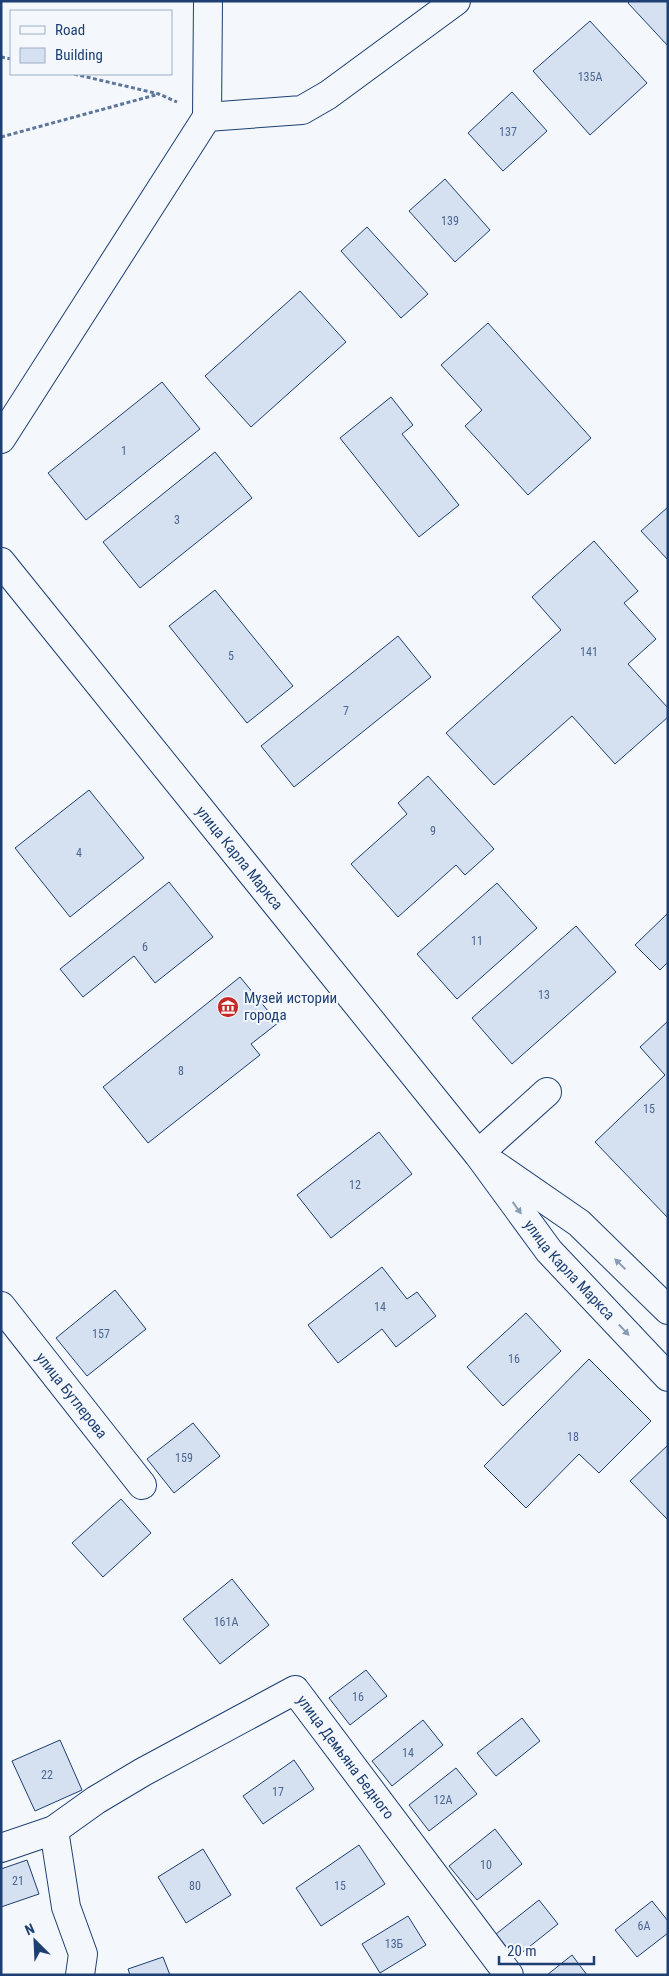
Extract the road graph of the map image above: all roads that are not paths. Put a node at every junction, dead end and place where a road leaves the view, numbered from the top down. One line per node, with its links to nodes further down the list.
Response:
1 (208, 1): 3 (street)
2 (456, 1): 3 (street)
3 (207, 117): 4 (street)
4 (1, 439)
5 (1, 562): 7 (street, улица Карла Маркса)
6 (547, 1092): 7 (street)
7 (478, 1154): 8 (street, улица Карла Маркса); 9 (street, улица Карла Маркса, one-way to 9)
8 (579, 1224): 9 (street); 11 (street, улица Карла Маркса, one-way to 8)
9 (549, 1251): 12 (street, улица Карла Маркса, one-way to 12)
10 (1, 1306): 13 (street, улица Бутлерова)
11 (668, 1310)
12 (668, 1377)
13 (142, 1484)
14 (54, 1830): 15 (street, улица Демьяна Бедного); 16 (street); 17 (street, улица Демьяна Бедного)
15 (1, 1848)
16 (80, 1975)
17 (509, 1975)

